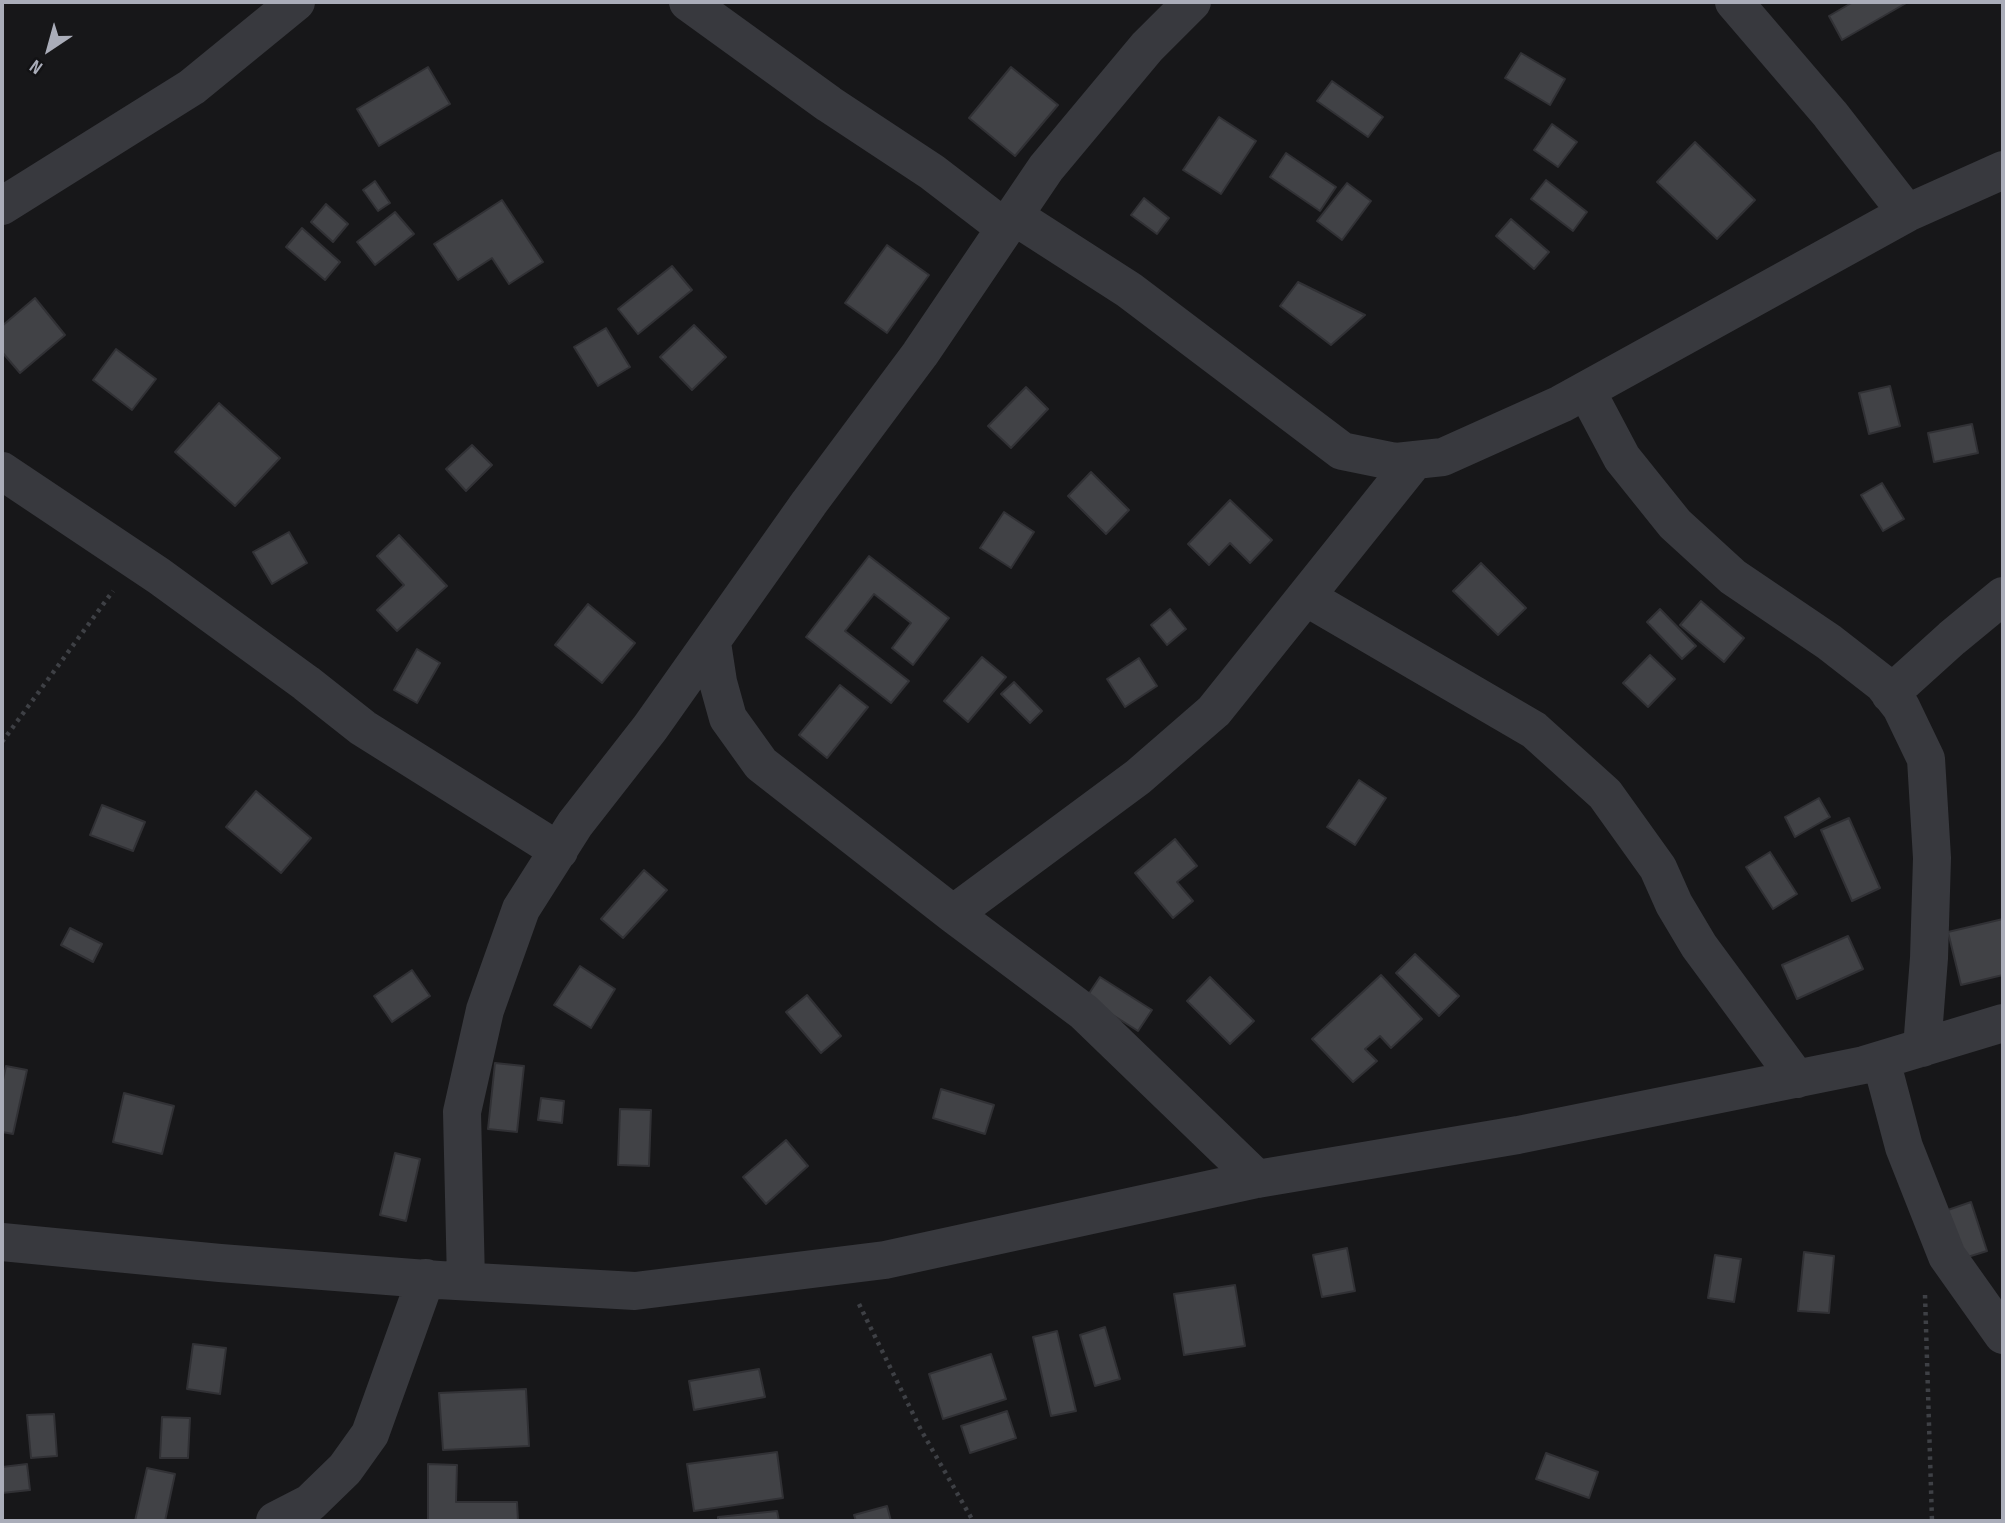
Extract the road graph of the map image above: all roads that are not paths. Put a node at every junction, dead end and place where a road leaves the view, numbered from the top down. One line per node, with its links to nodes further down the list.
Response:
1 (296, 2): 6 (street)
2 (688, 2): 8 (street)
3 (1192, 2): 8 (street)
4 (1734, 2): 7 (street)
5 (2003, 170): 7 (street)
6 (2, 206)
7 (1907, 213): 9 (street)
8 (1009, 222): 10 (street); 14 (street)
9 (1586, 390): 10 (street); 15 (street)
10 (1415, 460): 13 (street)
11 (2, 471): 16 (street)
12 (2003, 596): 15 (street)
13 (1306, 597): 17 (street); 21 (street)
14 (712, 643): 16 (street); 17 (street)
15 (1891, 694): 19 (street)
16 (559, 851): 25 (street)
17 (953, 915): 22 (street)
18 (2003, 1023): 19 (street)
19 (1922, 1048): 20 (street)
20 (1881, 1060): 21 (street); 26 (street)
21 (1797, 1079): 22 (street)
22 (1257, 1179): 25 (street)
23 (2, 1242): 24 (street)
24 (426, 1278): 25 (street); 27 (street)
25 (466, 1281)
26 (2003, 1335)
27 (275, 1521)

